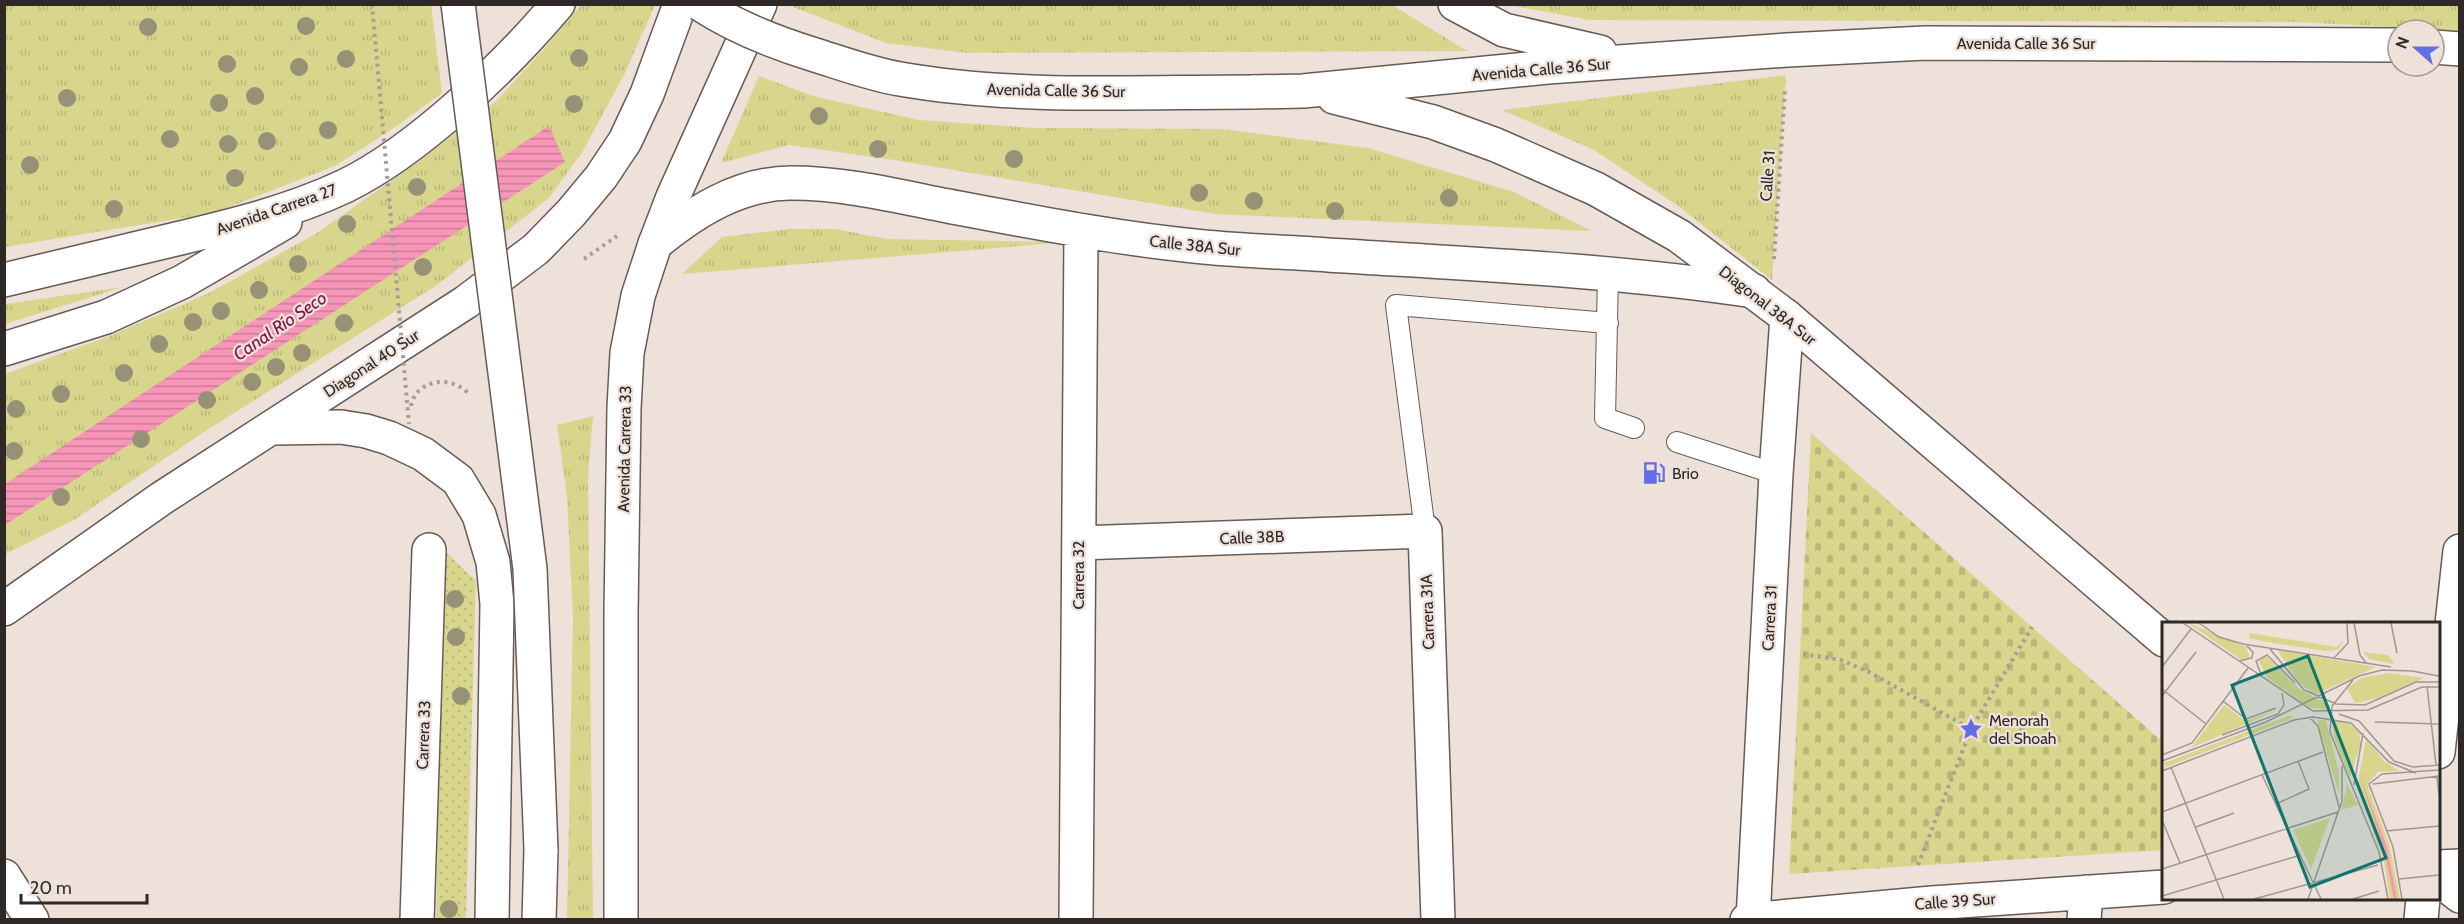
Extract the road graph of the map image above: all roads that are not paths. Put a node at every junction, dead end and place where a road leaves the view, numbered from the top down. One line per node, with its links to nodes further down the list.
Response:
1 (458, 4): 45 (main road, bridge)
2 (558, 4): 12 (main road, Avenida Carrera 27)
3 (680, 4): 9 (main road)
4 (689, 4): 9 (main road)
5 (700, 4): 11 (main road, Avenida Calle 36 Sur, bridge)
6 (760, 4): 14 (main road, Avenida Carrera 33)
7 (1455, 4): 10 (main road)
8 (2386, 45): 10 (main road, Avenida Calle 36 Sur)
9 (664, 48): 20 (main road, Diagonal 40 Sur)
10 (1644, 60): 11 (main road, Avenida Calle 36 Sur)
11 (1303, 91): 17 (main road, Diagonal 38A Sur)
12 (346, 186): 16 (main road, Avenida Carrera 27); 19 (main road)
13 (1081, 231): 14 (main road, Calle 38A Sur); 15 (main road, Calle 38A Sur); 25 (main road, Carrera 32)
14 (655, 244): 46 (main road, Avenida Carrera 33)
15 (1608, 273): 17 (main road, Calle 38A Sur); 18 (lane)
16 (4, 280)
17 (1771, 304): 23 (main road, Carrera 31); 31 (main road, Diagonal 38A Sur)
18 (1608, 323): 21 (lane); 24 (lane, Carrera 31A)
19 (4, 349)
20 (271, 428): 28 (main road, Diagonal 40 Sur); 44 (main road)
21 (1634, 428)
22 (1677, 442): 23 (lane)
23 (1776, 474): 42 (main road, Carrera 31)
24 (1425, 531): 25 (main road, Calle 38B); 48 (main road, Carrera 31A)
25 (1079, 543): 47 (main road, Carrera 32)
26 (429, 550): 41 (main road, Carrera 33)
27 (2460, 551): 32 (main road)
28 (62, 568): 29 (main road); 30 (main road, Diagonal 40 Sur)
29 (4, 584)
30 (4, 609)
31 (2162, 638)
32 (2440, 742)
33 (2460, 866): 34 (main road)
34 (2440, 867)
35 (4, 876): 43 (main road)
36 (2440, 880): 38 (main road)
37 (2162, 887): 40 (main road, Calle 39 Sur)
38 (2460, 896)
39 (2423, 900): 50 (main road)
40 (2085, 906): 42 (main road, Calle 39 Sur)
41 (417, 919)
42 (1754, 919): 49 (main road, Calle 39 Sur)
43 (32, 920)
44 (492, 920)
45 (539, 920)
46 (621, 920)
47 (1076, 920)
48 (1438, 920)
49 (1747, 920)
50 (2421, 920)

